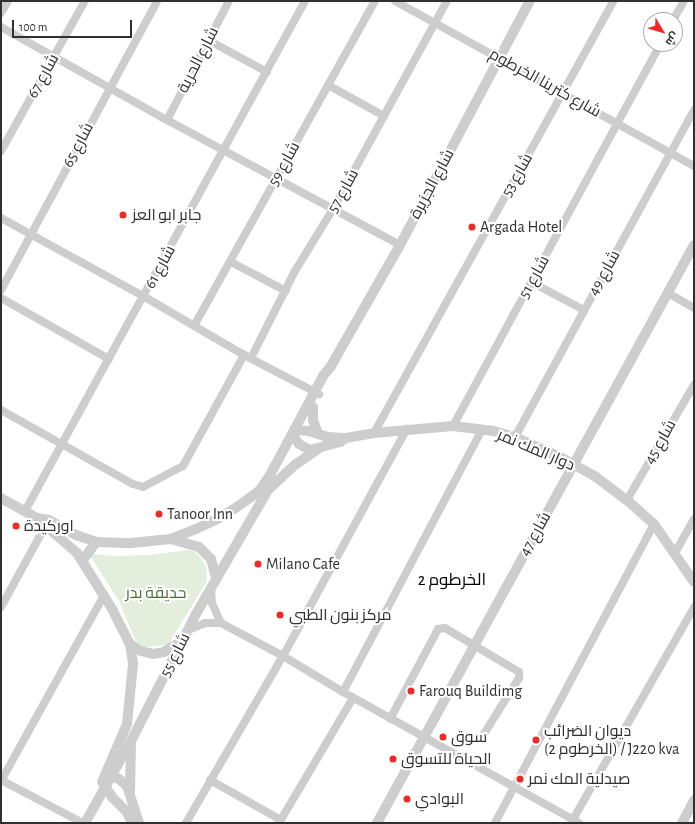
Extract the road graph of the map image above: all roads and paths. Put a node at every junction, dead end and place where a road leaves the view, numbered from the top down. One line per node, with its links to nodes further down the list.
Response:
1 (8, 1): 13 (street)
2 (85, 1): 18 (street, شارع 67)
3 (157, 1): 22 (street, شارع 65)
4 (229, 1): 16 (street, شارع الحرية)
5 (304, 1): 20 (street, شارع 61)
6 (375, 1): 21 (street, شارع 59)
7 (395, 1): 14 (street, شارع كترينا الخرطوم)
8 (447, 1): 14 (street, شارع 57)
9 (530, 1): 19 (street, شارع الجزيرة)
10 (613, 1): 23 (street, شارع 53)
11 (684, 1): 12 (street)
12 (678, 12)
13 (1, 13)
14 (436, 23): 19 (street, شارع كترينا الخرطوم); 25 (street, شارع 57)
15 (1, 27): 18 (street)
16 (208, 40): 20 (street); 26 (street, شارع الحرية)
17 (656, 52): 27 (street, شارع 51)
18 (54, 56): 22 (street); 29 (street, شارع 67)
19 (500, 58): 23 (street, شارع كترينا الخرطوم); 36 (street, شارع الجزيرة)
20 (267, 72): 28 (street, شارع 61)
21 (328, 85): 25 (street); 32 (street, شارع 59)
22 (109, 88): 26 (street); 35 (street, شارع 65)
23 (562, 93): 27 (street, شارع كترينا الخرطوم); 58 (street, شارع 53)
24 (694, 110): 30 (street, شارع 49)
25 (384, 116): 33 (street, شارع 57)
26 (167, 120): 28 (street)
27 (617, 123): 30 (street, شارع كترينا الخرطوم); 39 (street, شارع 51)
28 (224, 150): 32 (street); 43 (street, شارع 61)
29 (1, 152)
30 (670, 153): 31 (street, شارع كترينا الخرطوم); 46 (street, شارع 49)
31 (694, 166)
32 (276, 178): 33 (street); 38 (street, شارع 59)
33 (334, 209): 36 (street); 41 (street, شارع 57)
34 (1, 218): 35 (street)
35 (30, 234): 40 (street, شارع 65); 43 (street)
36 (400, 245): 51 (street, شارع الجزيرة)
37 (694, 245): 42 (street, شارع 47)
38 (231, 262): 41 (street); 47 (street, شارع 59)
39 (531, 282): 46 (street); 54 (street, شارع 51)
40 (1, 290)
41 (286, 291): 48 (street, شارع 57)
42 (668, 293): 45 (street); 64 (street, شارع 47)
43 (143, 296): 47 (street); 49 (street, شارع 61)
44 (1, 298): 49 (street)
45 (694, 308)
46 (584, 310): 60 (street, شارع 49)
47 (194, 326): 48 (street)
48 (248, 356): 51 (street); 62 (street, شارع 57)
49 (109, 359): 62 (street, شارع 61)
50 (694, 384): 67 (street, شارع 45)
51 (317, 393): 52 (street, شارع الجزيرة); 57 (street, شارع الجزيرة)
52 (313, 407): 57 (street, شارع الجزيرة); 59 (street)
53 (1, 410): 62 (street)
54 (453, 426): 55 (street, دوار المك نمر); 56 (street, دوار المك نمر)
55 (407, 430): 58 (street, دوار المك نمر); 85 (street)
56 (482, 430): 60 (street, دوار المك نمر); 86 (street)
57 (296, 433): 59 (street); 63 (street); 65 (street, شارع الجزيرة)
58 (374, 433): 61 (street, دوار المك نمر)
59 (318, 434): 61 (street)
60 (515, 437): 64 (street, دوار المك نمر)
61 (346, 438): 63 (street, دوار المك نمر)
62 (62, 443): 68 (street, شارع 61)
63 (318, 449): 65 (street, دوار المك نمر)
64 (573, 465): 67 (street, دوار المك نمر); 84 (street, شارع 47)
65 (265, 488): 72 (street, دوار المك نمر); 76 (street, شارع 55)
66 (1, 498): 68 (street)
67 (627, 500): 71 (street, دوار المك نمر)
68 (25, 511): 70 (street)
69 (694, 519): 74 (street)
70 (47, 523): 73 (street); 75 (street); 79 (street)
71 (654, 524): 74 (street, دوار المك نمر); 95 (street)
72 (171, 539): 73 (street); 76 (street)
73 (96, 542): 75 (street)
74 (675, 553): 77 (street, دوار المك نمر)
75 (83, 560): 78 (street)
76 (214, 582): 81 (street); 82 (street, شارع 55)
77 (694, 582)
78 (104, 595): 83 (street); 92 (street)
79 (1, 606)
80 (694, 607): 102 (street)
81 (221, 623): 82 (street); 85 (street)
82 (186, 634): 83 (street); 91 (street, شارع 55)
83 (130, 644): 93 (street)
84 (474, 645): 88 (street); 89 (street); 90 (street, شارع 47)
85 (283, 656): 86 (street); 94 (street)
86 (342, 692): 87 (street)
87 (353, 698): 88 (street); 100 (street)
88 (390, 719): 90 (street)
89 (482, 737)
90 (423, 738): 95 (street); 106 (street, شارع 47)
91 (131, 741): 93 (street, شارع 55); 96 (street)
92 (1, 780): 101 (street)
93 (107, 780): 96 (street); 98 (street); 99 (street, شارع 55); 101 (street)
94 (210, 780): 100 (street); 105 (street)
95 (515, 788): 102 (street); 107 (street)
96 (130, 793): 104 (street)
97 (694, 800): 108 (street)
98 (116, 801): 99 (street); 103 (street)
99 (93, 809): 101 (street, شارع 55)
100 (280, 821)
101 (81, 822)
102 (575, 822)
103 (132, 823)
104 (139, 823)
105 (186, 823)
106 (377, 823)
107 (496, 823)
108 (682, 823)

